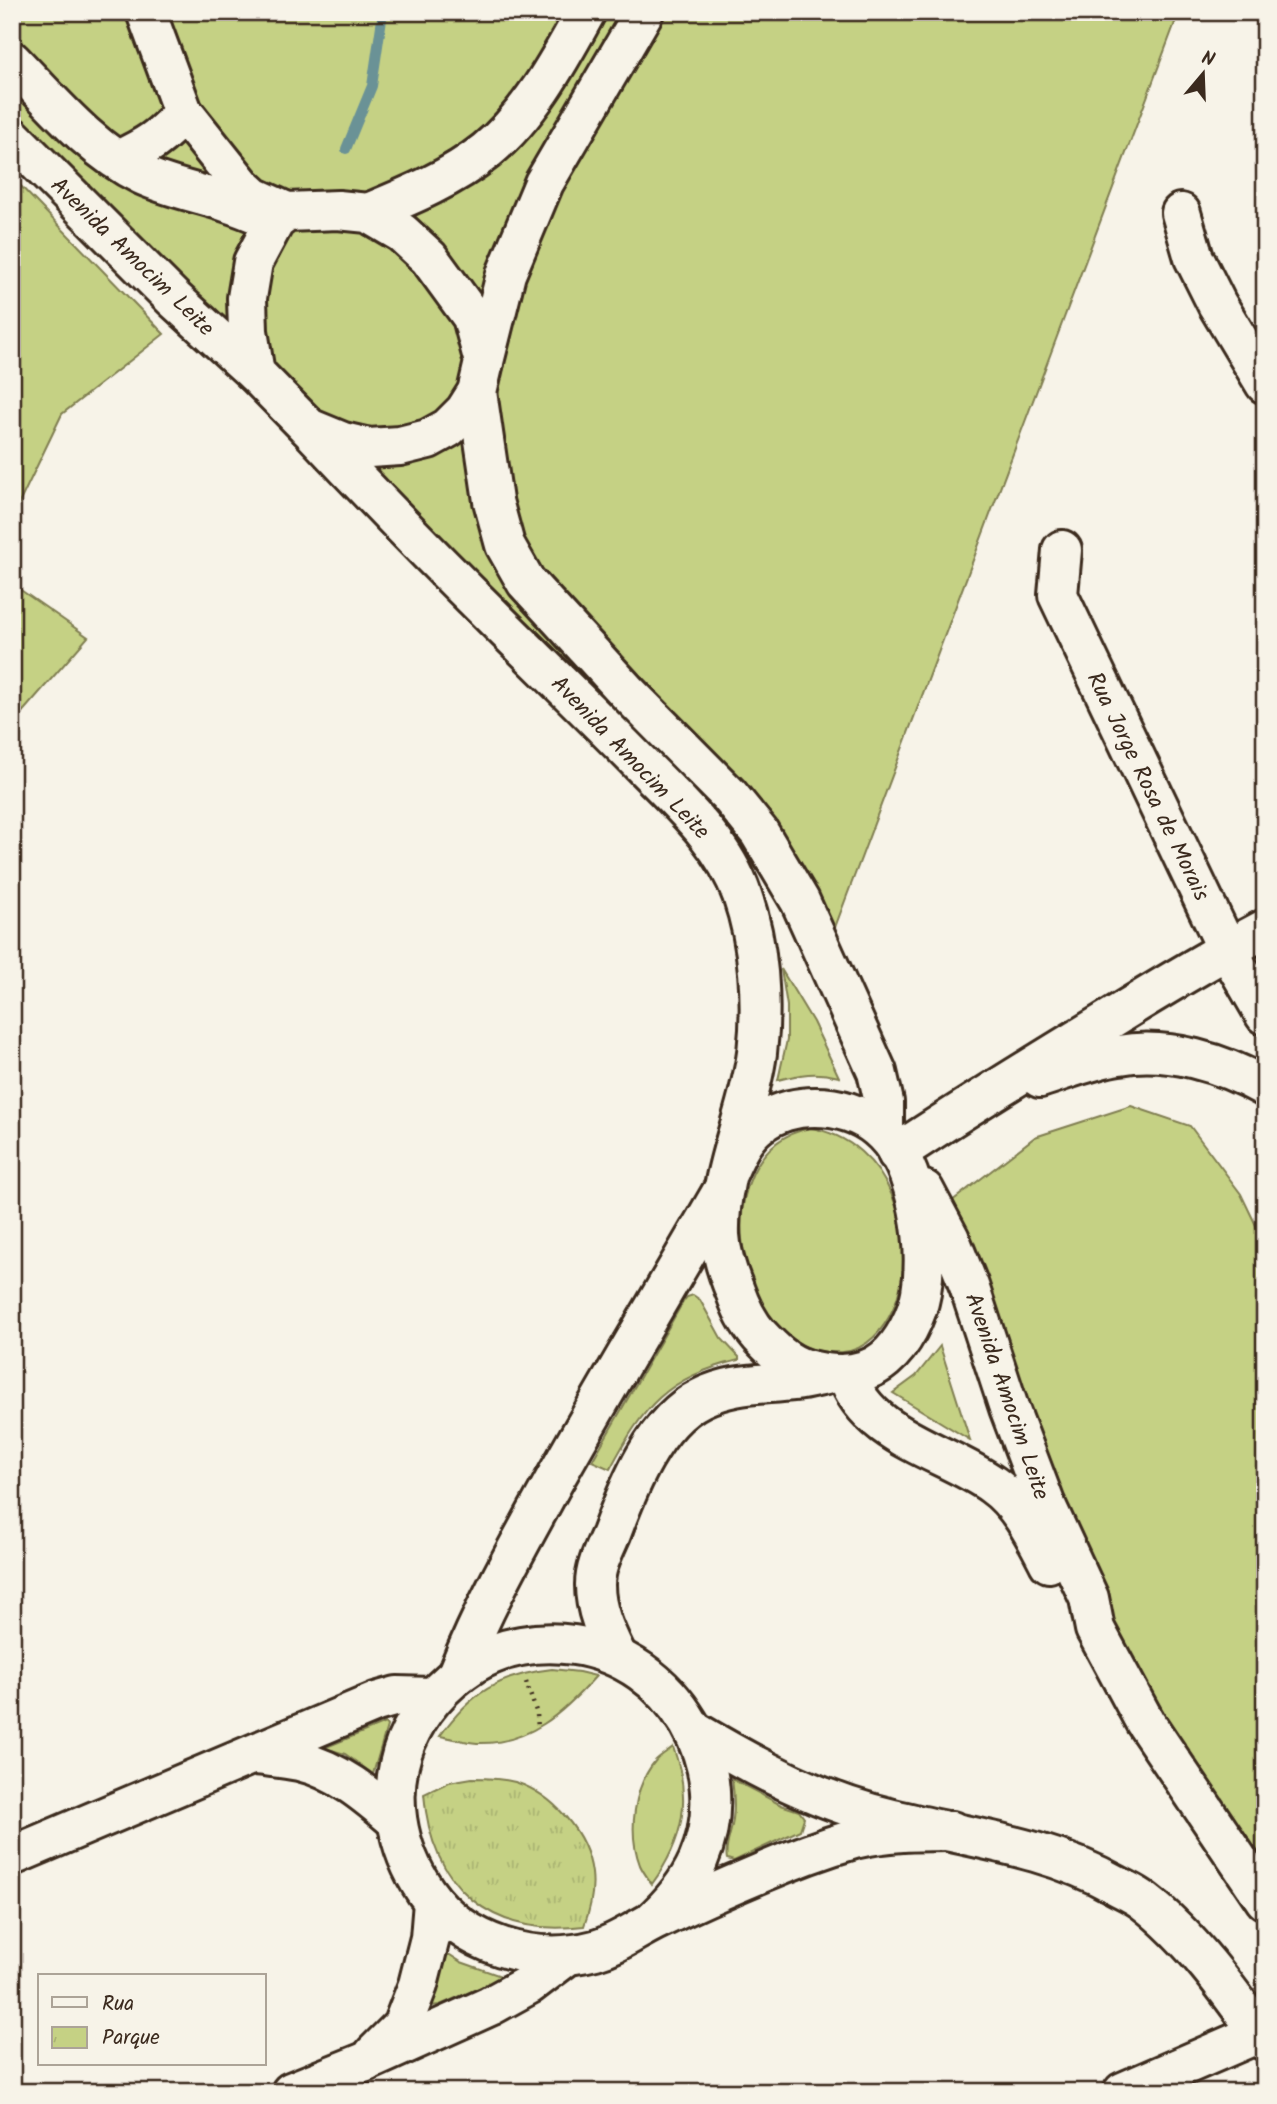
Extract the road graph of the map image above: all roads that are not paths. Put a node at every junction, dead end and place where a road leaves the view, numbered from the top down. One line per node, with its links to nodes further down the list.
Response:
1 (146, 12): 5 (street)
2 (586, 12): 9 (street)
3 (644, 12): 12 (street)
4 (12, 61): 7 (street, Avenida Amocim Leite)
5 (183, 112): 7 (street); 10 (street)
6 (12, 138): 11 (street, Avenida Amocim Leite)
7 (118, 160): 10 (street, Avenida Amocim Leite)
8 (1181, 213): 13 (street)
9 (368, 214): 10 (street, Avenida Amocim Leite); 12 (street, Avenida Amocim Leite)
10 (281, 217): 11 (street, Avenida Amocim Leite)
11 (256, 373): 14 (street, Avenida Amocim Leite)
12 (480, 377): 14 (street, Avenida Amocim Leite); 21 (street, Avenida Amocim Leite)
13 (1265, 384)
14 (309, 428): 22 (street, Avenida Amocim Leite)
15 (1062, 550): 17 (street, Rua Jorge Rosa de Morais)
16 (1265, 929): 17 (street)
17 (1227, 949): 18 (street, Rua Jorge Rosa de Morais); 20 (street)
18 (1265, 1015)
19 (1265, 1087): 20 (street)
20 (979, 1099): 21 (street)
21 (896, 1152): 22 (street, Avenida Amocim Leite); 23 (street, Avenida Amocim Leite); 24 (street, Avenida Amocim Leite)
22 (726, 1180): 23 (street, Avenida Amocim Leite); 26 (street)
23 (837, 1375): 24 (street, Avenida Amocim Leite); 25 (street)
24 (1096, 1629): 32 (street, Avenida Amocim Leite)
25 (617, 1656): 26 (street); 27 (street)
26 (445, 1686): 28 (street); 29 (street)
27 (694, 1731): 30 (street); 34 (street)
28 (256, 1755): 29 (street); 31 (street)
29 (397, 1821): 33 (street)
30 (952, 1830): 34 (street); 36 (street)
31 (12, 1856)
32 (1265, 1900)
33 (433, 1902): 35 (street); 37 (street)
34 (650, 1923): 35 (street)
35 (568, 1955): 37 (street)
36 (1262, 2037): 39 (street)
37 (368, 2061): 38 (street)
38 (291, 2092)
39 (1123, 2092)

